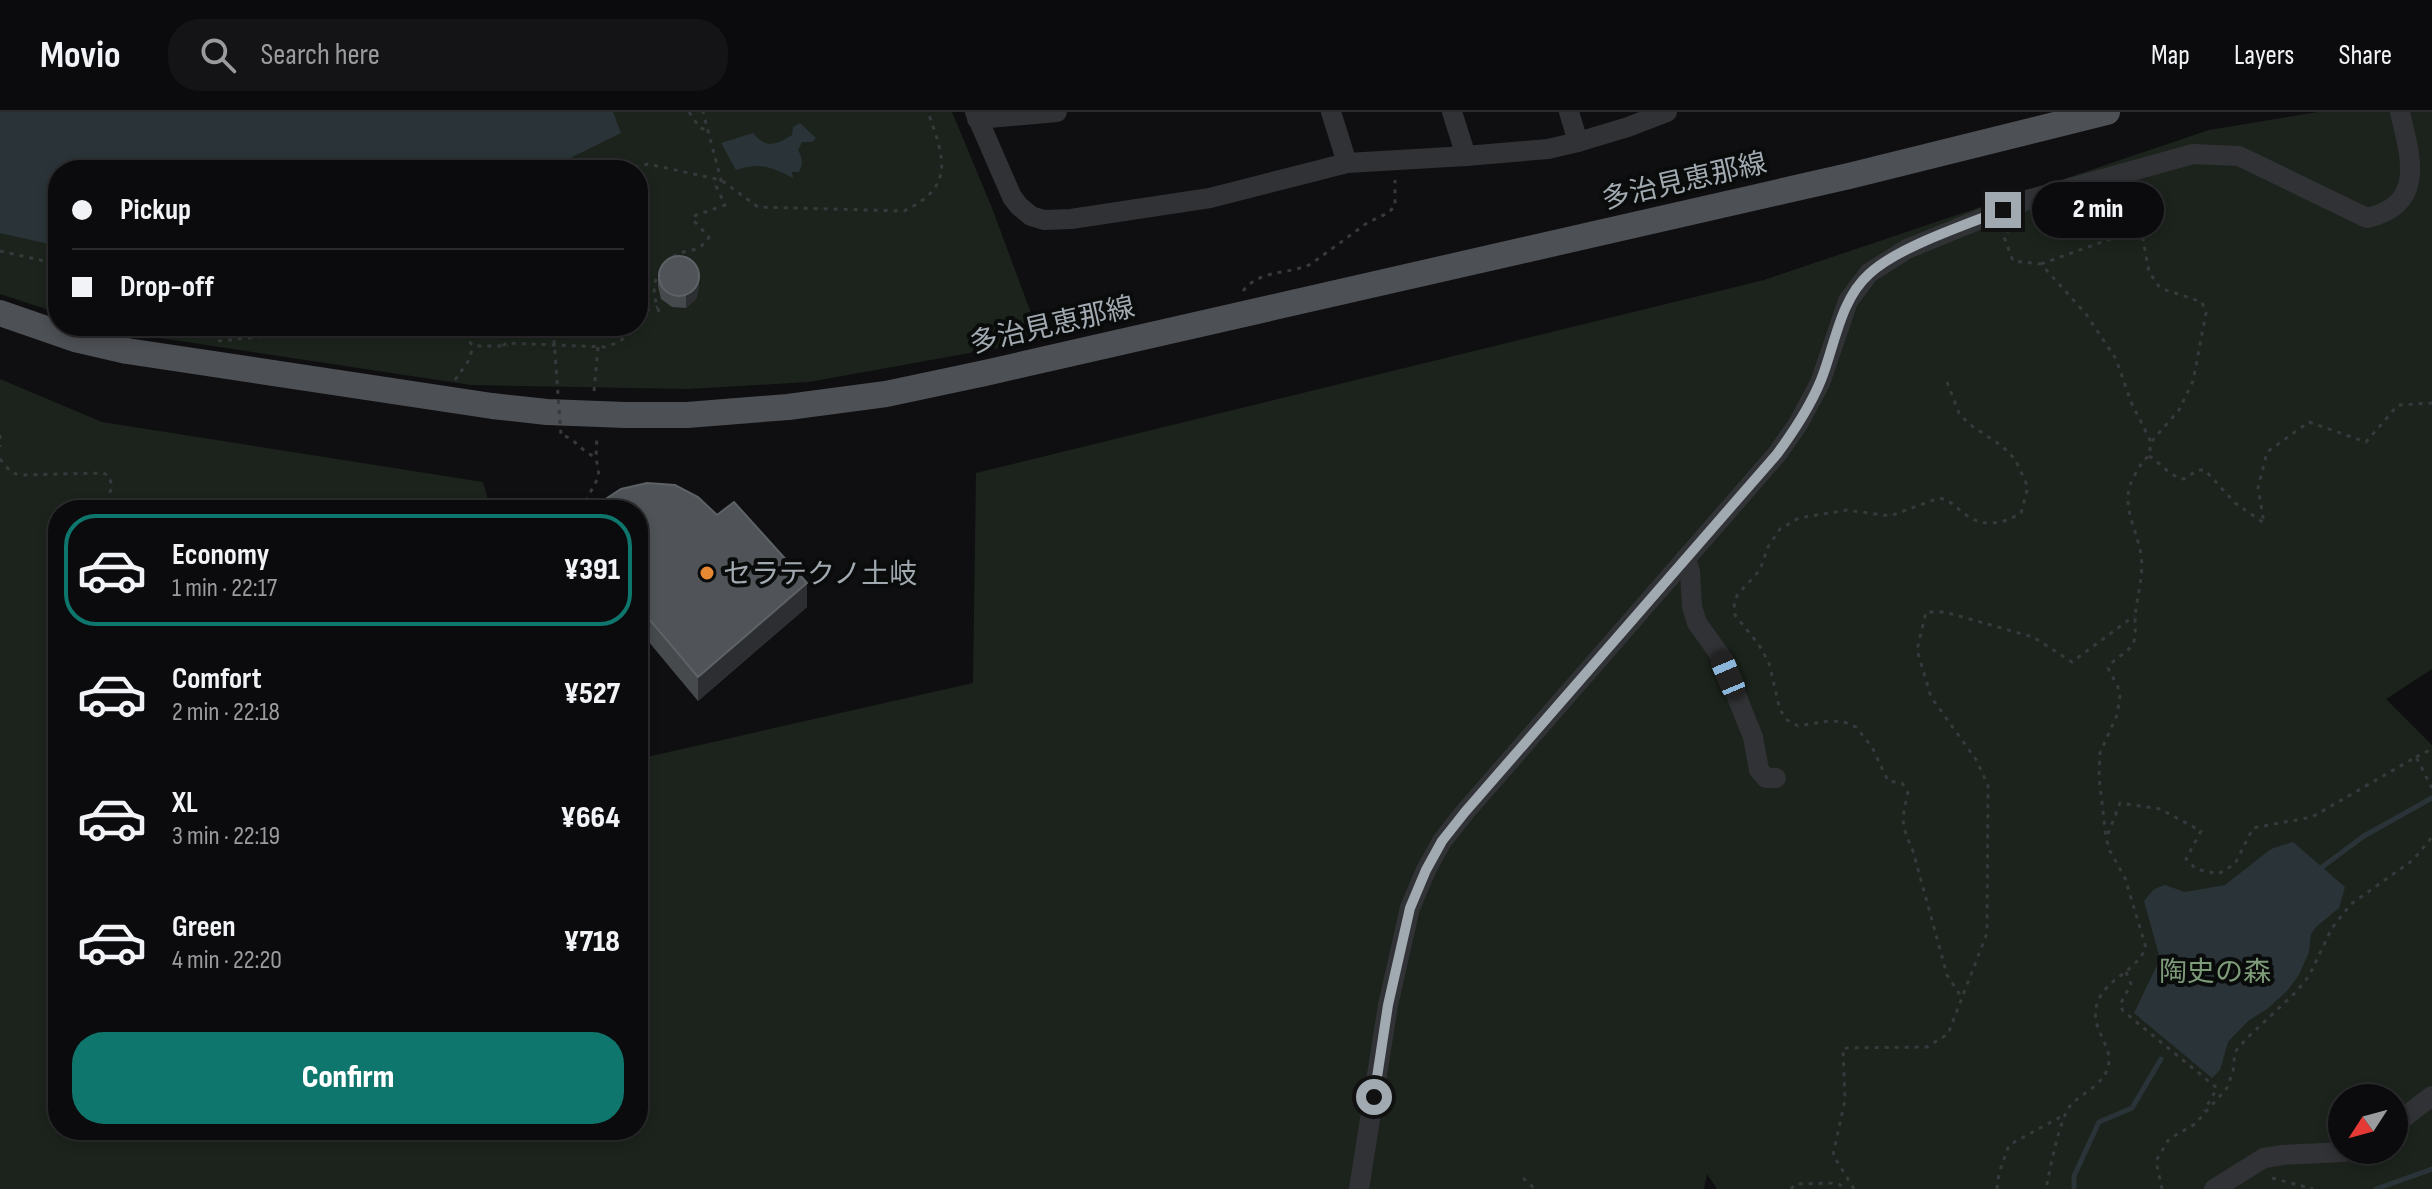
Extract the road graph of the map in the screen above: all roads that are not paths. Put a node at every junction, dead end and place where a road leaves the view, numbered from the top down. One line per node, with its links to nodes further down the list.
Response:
1 (1057, 112): 8 (street)
2 (1331, 112): 11 (street)
3 (1452, 112): 10 (street)
4 (1569, 112): 9 (street)
5 (1667, 112): 9 (street)
6 (2107, 112): 14 (main road, 多治見恵那線)
7 (2400, 112): 15 (street)
8 (976, 115): 11 (street)
9 (1578, 142): 10 (street)
10 (1466, 156): 11 (street)
11 (1347, 163)
12 (0, 313): 13 (main road, 多治見恵那線)
13 (48, 330)
14 (66, 336)
15 (1685, 559): 16 (street); 20 (street)
16 (1776, 778)
17 (2432, 1096): 18 (street)
18 (2408, 1114)
19 (2328, 1153): 21 (street)
20 (1359, 1189)
21 (2214, 1189)

